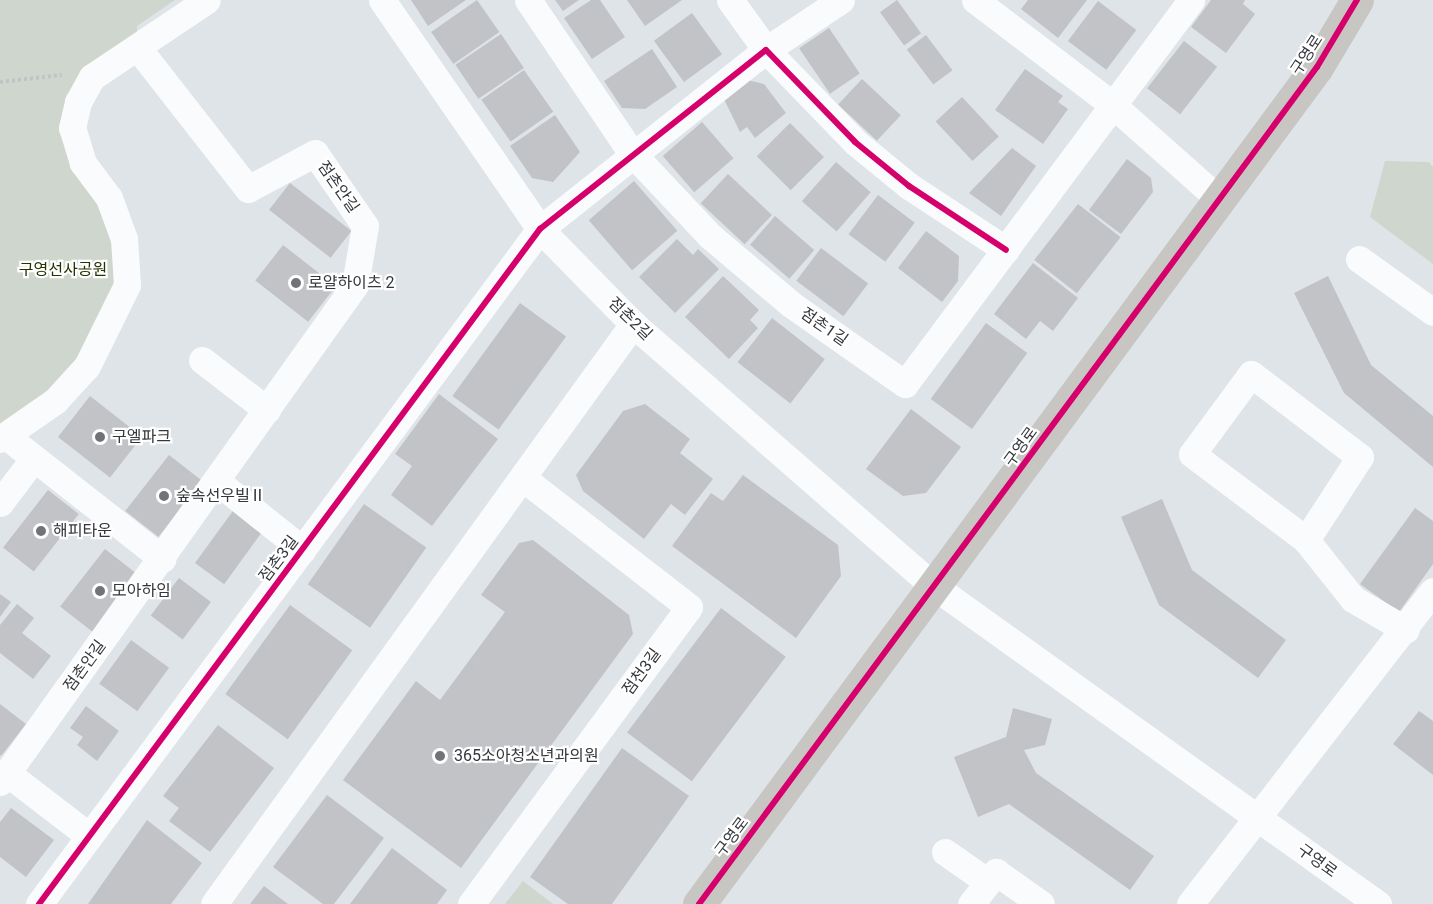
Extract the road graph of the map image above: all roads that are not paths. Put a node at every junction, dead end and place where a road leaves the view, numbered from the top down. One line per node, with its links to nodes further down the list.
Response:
1 (207, 0): 9 (street)
2 (382, 0): 14 (street, 점촌2길)
3 (528, 0): 12 (street, 점촌1길)
4 (730, 0): 10 (street)
5 (841, 0): 10 (street)
6 (975, 0): 11 (street)
7 (1191, 0): 11 (street, 점촌1길)
8 (1357, 0): 13 (main road, 구영로)
9 (137, 46): 20 (street, 점촌안길); 21 (street)
10 (766, 50): 12 (street, 점촌3길); 15 (street)
11 (1114, 106): 13 (street); 15 (street, 점촌1길)
12 (631, 152): 14 (street, 점촌3길); 15 (street, 점촌1길)
13 (1220, 200): 29 (main road, 구영로)
14 (540, 229): 18 (street, 점촌2길); 27 (street, 점촌3길)
15 (1006, 250)
16 (1359, 259): 17 (street)
17 (1433, 312)
18 (633, 324): 23 (street); 29 (street, 점촌2길)
19 (202, 360): 20 (street)
20 (267, 410): 24 (street, 점촌안길)
21 (3, 438): 22 (street)
22 (34, 458): 25 (street); 28 (street)
23 (524, 479): 38 (street); 39 (street, 점천3길)
24 (219, 483): 27 (street); 28 (street, 점촌안길)
25 (0, 503)
26 (1306, 540): 26 (street); 31 (street)
27 (303, 550): 34 (street, 점촌3길)
28 (163, 559): 32 (street, 점촌안길)
29 (935, 586): 33 (street, 구영로); 40 (main road, 구영로)
30 (1433, 591): 31 (street)
31 (1406, 630): 33 (street)
32 (3, 777): 34 (street, 점촌안길)
33 (1259, 819): 43 (street); 44 (street, 구영로)
34 (89, 836): 37 (street, 점촌3길)
35 (945, 852): 36 (street)
36 (988, 882): 41 (street); 42 (street)
37 (39, 904)
38 (214, 904)
39 (471, 904)
40 (699, 904)
41 (970, 904)
42 (1041, 904)
43 (1190, 904)
44 (1378, 904)

